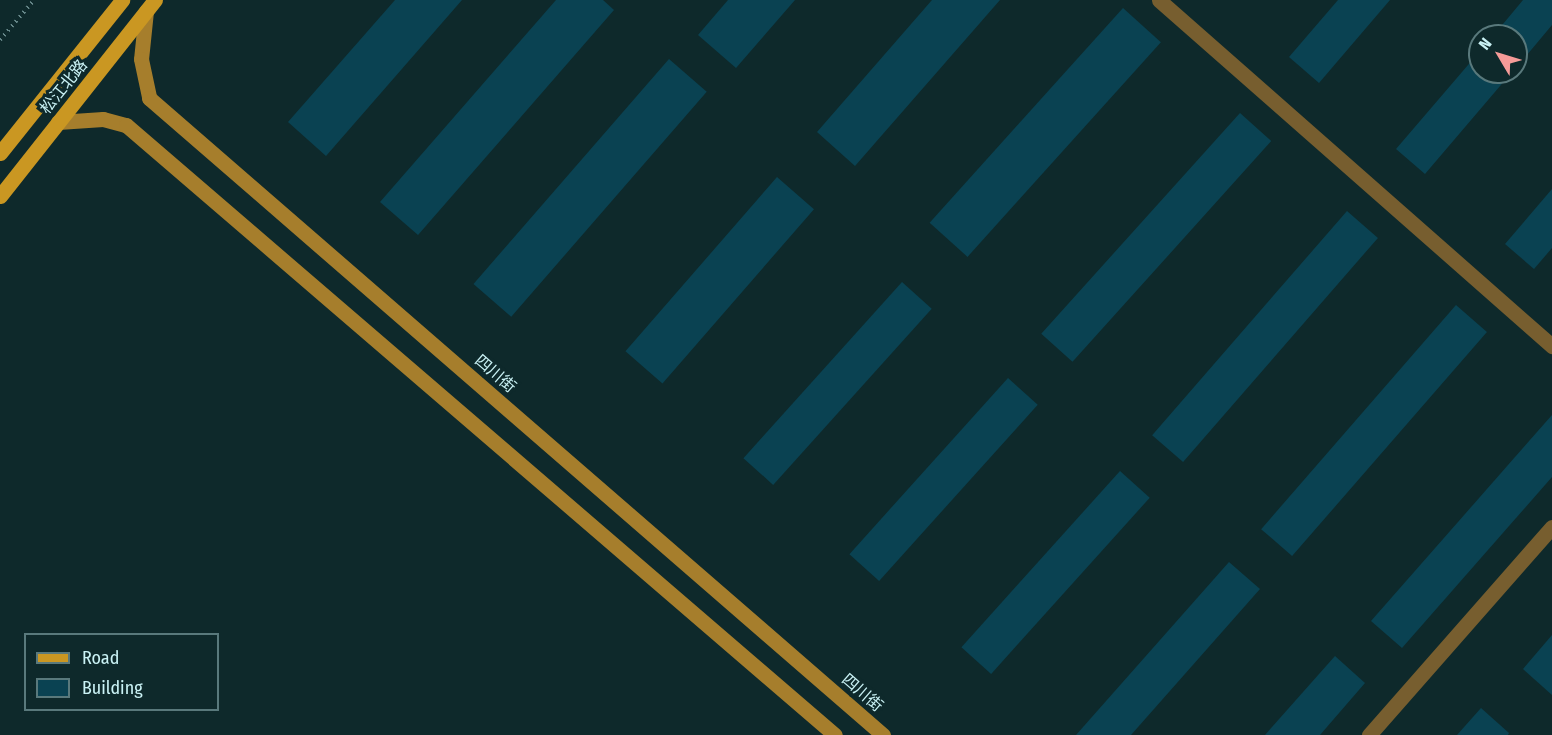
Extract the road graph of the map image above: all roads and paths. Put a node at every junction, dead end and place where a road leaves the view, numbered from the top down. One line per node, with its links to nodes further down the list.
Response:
1 (34, 0): 5 (path)
2 (122, 0): 7 (main road, 松江北路)
3 (1159, 0): 9 (street)
4 (151, 6): 6 (main road, 松江北路); 12 (main road, 四川街)
5 (0, 40)
6 (58, 122): 8 (main road, 松江北路); 11 (main road)
7 (0, 153)
8 (0, 195)
9 (1552, 346)
10 (1552, 526): 13 (street)
11 (835, 735)
12 (883, 735)
13 (1369, 735)

